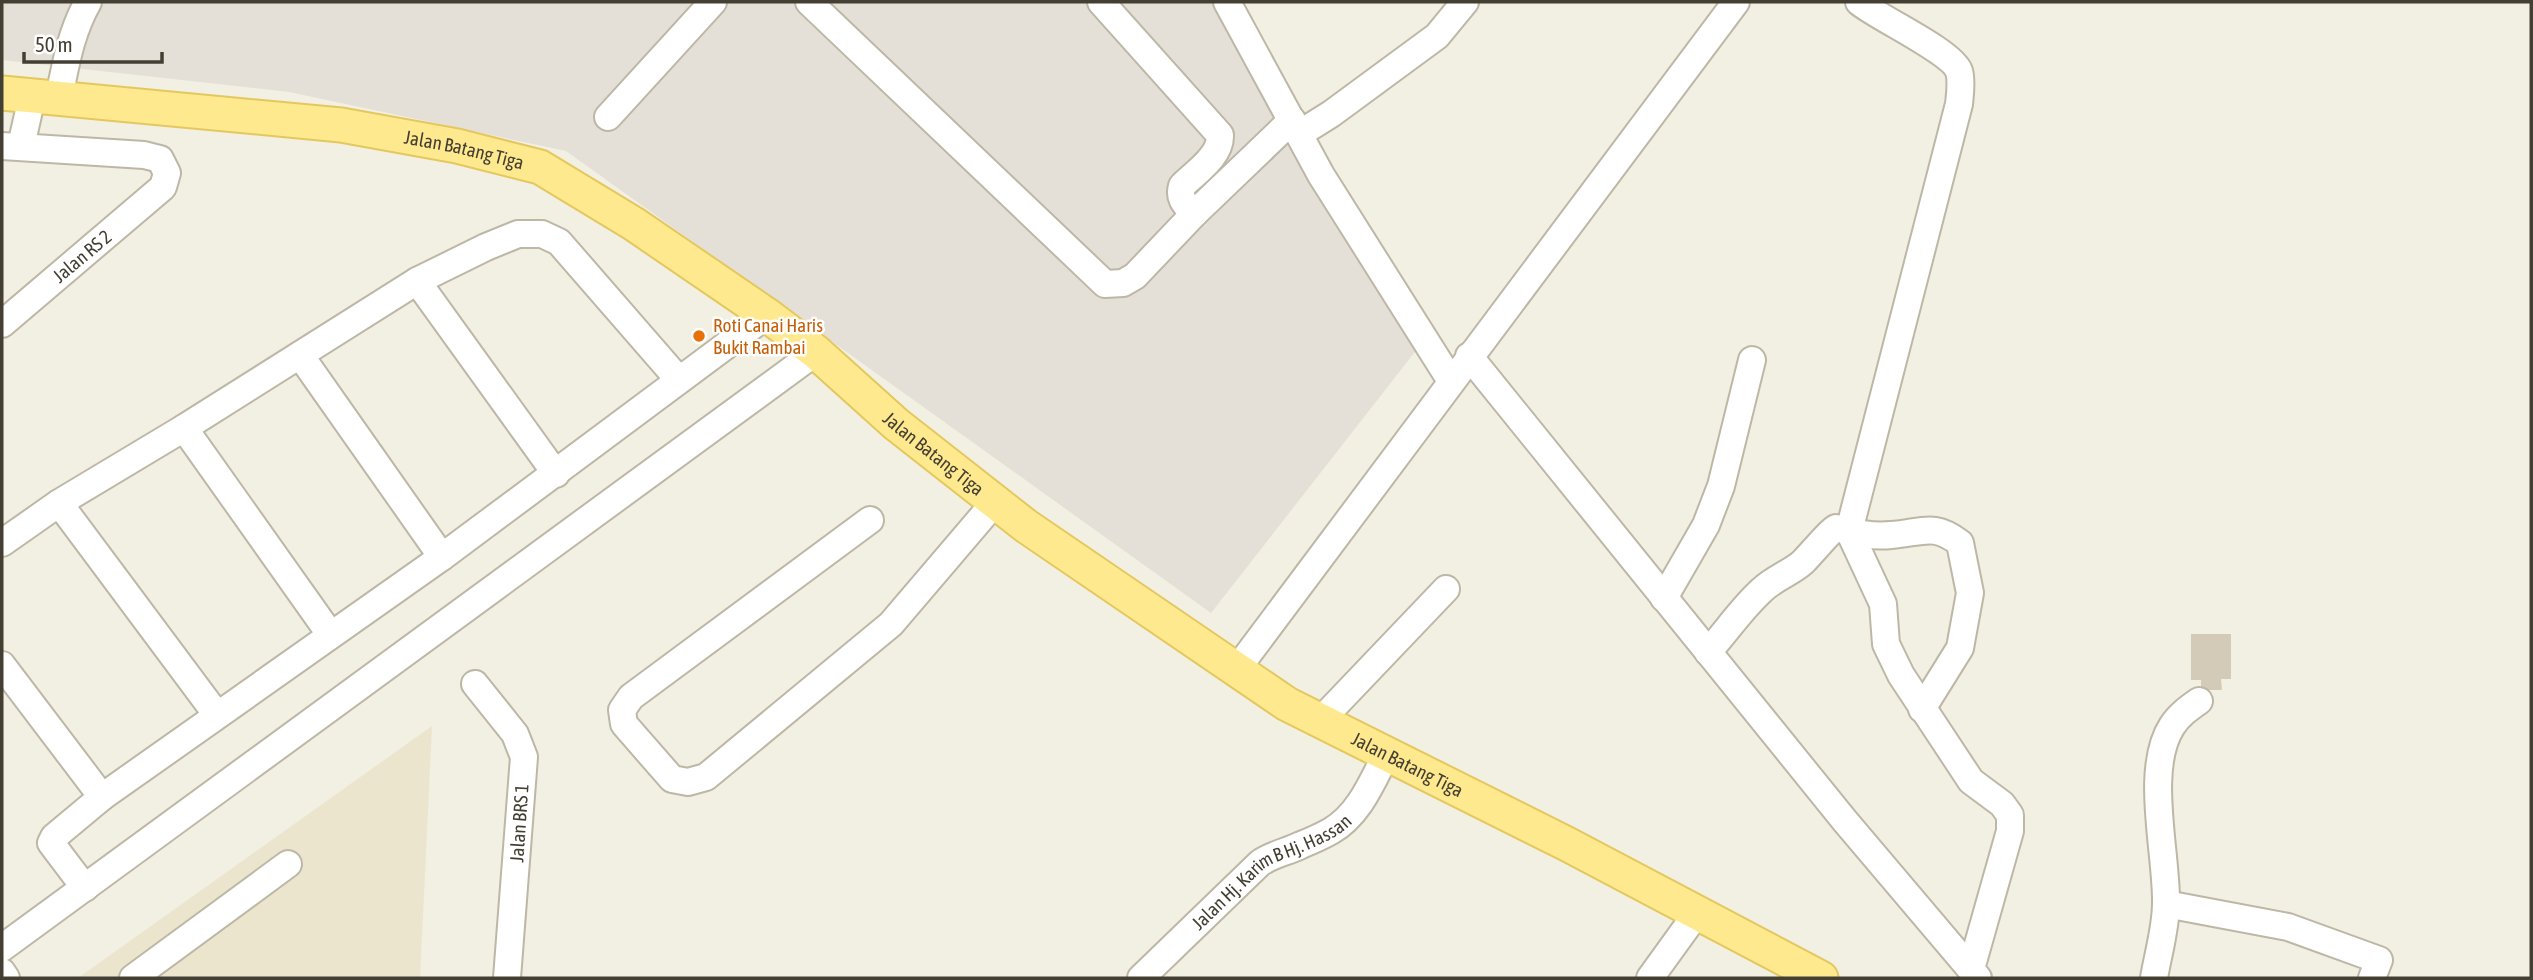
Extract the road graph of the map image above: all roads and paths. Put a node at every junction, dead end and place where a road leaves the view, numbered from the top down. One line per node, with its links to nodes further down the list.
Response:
1 (88, 2): 9 (street)
2 (713, 2): 10 (street)
3 (809, 2): 13 (street)
4 (1101, 2): 13 (street)
5 (1227, 2): 11 (street)
6 (1465, 2): 11 (street)
7 (1736, 2): 19 (street)
8 (1859, 2): 28 (street)
9 (31, 96): 12 (street); 15 (main road, Jalan Batang Tiga)
10 (608, 117)
11 (1295, 127): 13 (street); 22 (street)
12 (12, 146): 16 (street, Jalan RS 2)
13 (1194, 214)
14 (417, 281): 18 (street); 21 (street); 24 (street)
15 (767, 316): 17 (main road, Jalan Batang Tiga); 21 (street)
16 (2, 324)
17 (816, 352): 25 (main road, Jalan Batang Tiga); 45 (street)
18 (300, 355): 23 (street); 30 (street)
19 (1469, 356): 22 (street); 32 (street)
20 (1752, 360): 32 (street)
21 (679, 380): 24 (street)
22 (1451, 381): 36 (street)
23 (184, 428): 26 (street); 33 (street)
24 (556, 474): 30 (street)
25 (995, 502): 27 (street); 36 (main road, Jalan Batang Tiga)
26 (59, 503): 29 (street); 40 (street)
27 (870, 520)
28 (1849, 531): 34 (street); 39 (street); 39 (street)
29 (2, 543)
30 (442, 557): 33 (street)
31 (1446, 589): 41 (street)
32 (1664, 598): 34 (street)
33 (330, 634): 40 (street)
34 (1708, 652): 50 (street)
35 (2, 665): 43 (street)
36 (1237, 668): 41 (main road, Jalan Batang Tiga)
37 (475, 684): 53 (street, Jalan BRS 1)
38 (2199, 701): 46 (street)
39 (1922, 709): 50 (street)
40 (217, 715): 43 (street)
41 (1320, 721): 42 (main road, Jalan Batang Tiga)
42 (1386, 755): 47 (main road, Jalan Batang Tiga); 54 (street, Jalan Hj. Karim B Hj. Hassan)
43 (102, 797): 45 (street)
44 (288, 864): 52 (street)
45 (85, 888): 48 (street)
46 (2166, 904): 57 (street); 58 (street)
47 (1697, 913): 55 (street); 56 (main road, Jalan Batang Tiga)
48 (2, 948)
49 (2, 972): 51 (street)
50 (1975, 974)
51 (6, 978)
52 (133, 978)
53 (507, 978)
54 (1141, 978)
55 (1650, 978)
56 (1821, 978)
57 (2154, 978)
58 (2372, 978)

